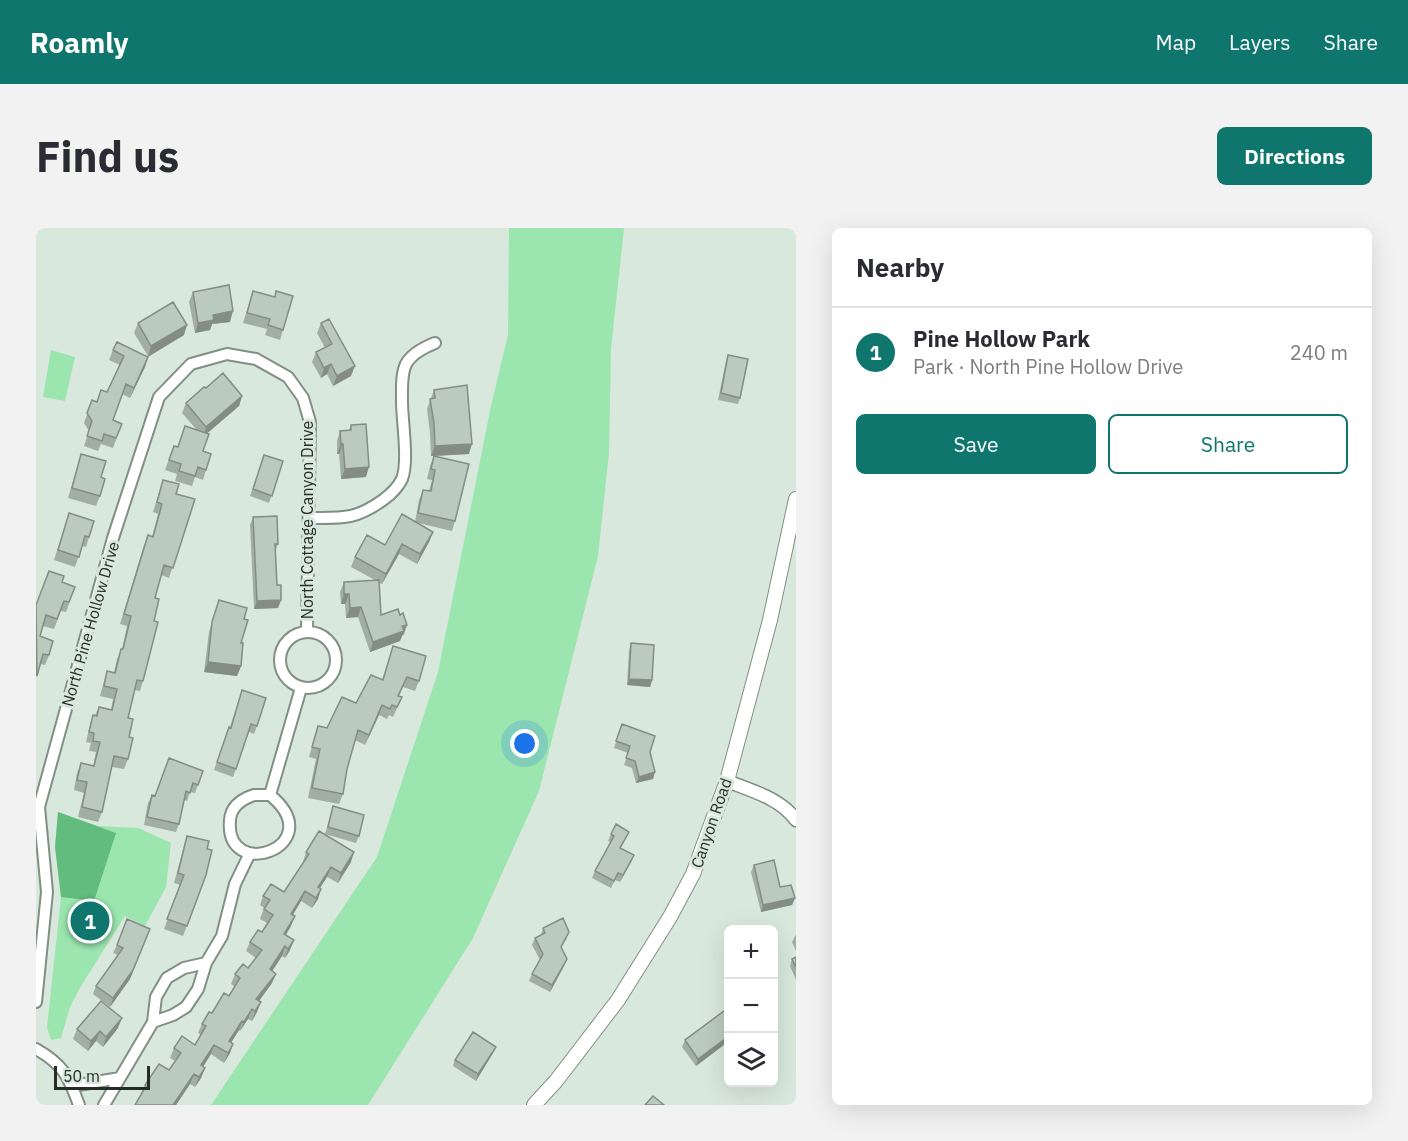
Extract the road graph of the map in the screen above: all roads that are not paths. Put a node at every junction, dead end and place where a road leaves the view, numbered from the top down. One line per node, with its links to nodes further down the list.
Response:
1 (435, 343): 4 (street)
2 (288, 377): 4 (street, North Cottage Canyon Drive); 12 (street, North Pine Hollow Drive)
3 (796, 499): 7 (main road, Canyon Road)
4 (309, 518): 5 (street, North Cottage Canyon Drive)
5 (308, 632): 6 (street, North Cottage Canyon Drive); 6 (street, North Cottage Canyon Drive)
6 (301, 688): 8 (street)
7 (727, 781): 9 (street); 19 (main road, Canyon Road)
8 (270, 795): 10 (street); 10 (street)
9 (796, 820)
10 (250, 853): 11 (street)
11 (206, 963): 13 (street); 13 (street)
12 (36, 1002)
13 (153, 1022): 15 (street)
14 (36, 1049): 16 (street)
15 (120, 1077): 16 (street); 18 (street)
16 (72, 1086): 17 (street)
17 (79, 1105)
18 (104, 1105)
19 (534, 1105)

